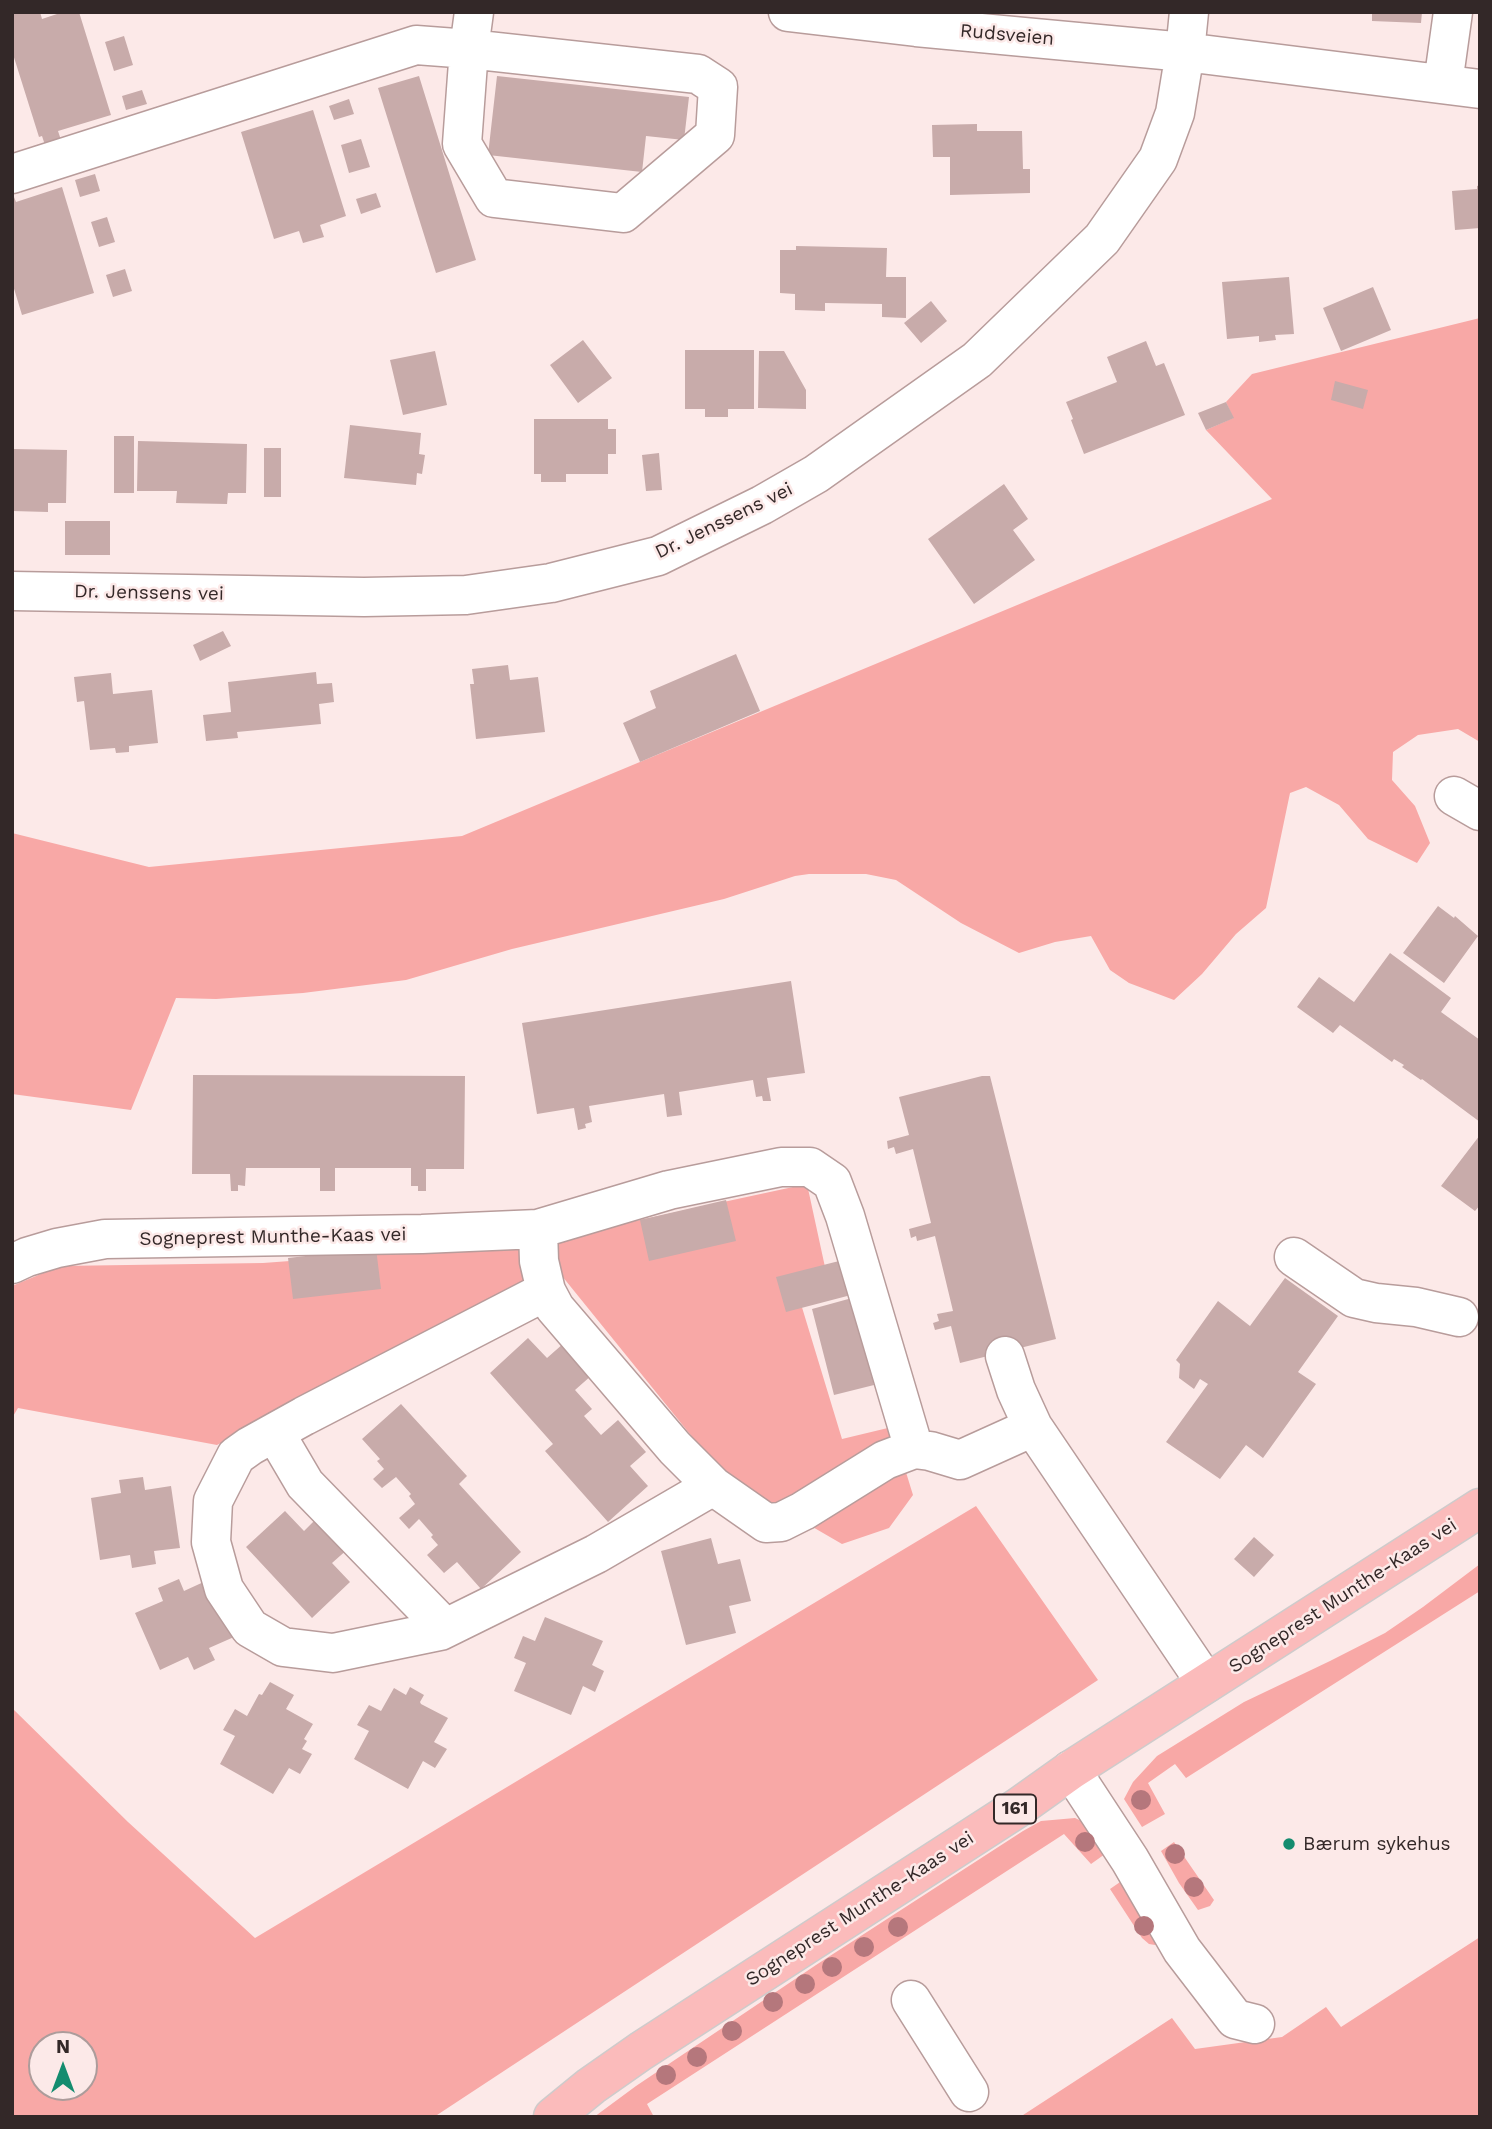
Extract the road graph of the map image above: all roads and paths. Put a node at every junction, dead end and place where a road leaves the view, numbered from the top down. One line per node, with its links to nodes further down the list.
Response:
1 (788, 12): 5 (street, Rudsveien)
2 (1189, 12): 5 (street)
3 (1452, 12): 6 (street, Rudsveien)
4 (471, 30): 4 (street); 7 (street)
5 (1185, 52): 6 (street, Rudsveien); 8 (street, Dr. Jenssens vei)
6 (1462, 86)
7 (12, 174)
8 (12, 591)
9 (538, 1229): 11 (street, Sogneprest Munthe-Kaas vei); 12 (street); 17 (street, Sogneprest Munthe-Kaas vei)
10 (1294, 1257): 13 (street)
11 (12, 1264)
12 (546, 1291): 16 (street); 18 (street)
13 (1459, 1317)
14 (1004, 1356): 15 (street)
15 (1033, 1427): 17 (street); 21 (street)
16 (275, 1433): 20 (street); 20 (street)
17 (914, 1450): 18 (street)
18 (713, 1486): 20 (street)
19 (1480, 1508): 21 (main road, Sogneprest Munthe-Kaas vei / 161)
20 (445, 1628)
21 (1206, 1684): 22 (main road, Sogneprest Munthe-Kaas vei / 161)
22 (1071, 1770): 24 (street); 26 (main road, Sogneprest Munthe-Kaas vei / 161)
23 (911, 2000): 25 (street)
24 (1255, 2024)
25 (969, 2092)
26 (554, 2117)

